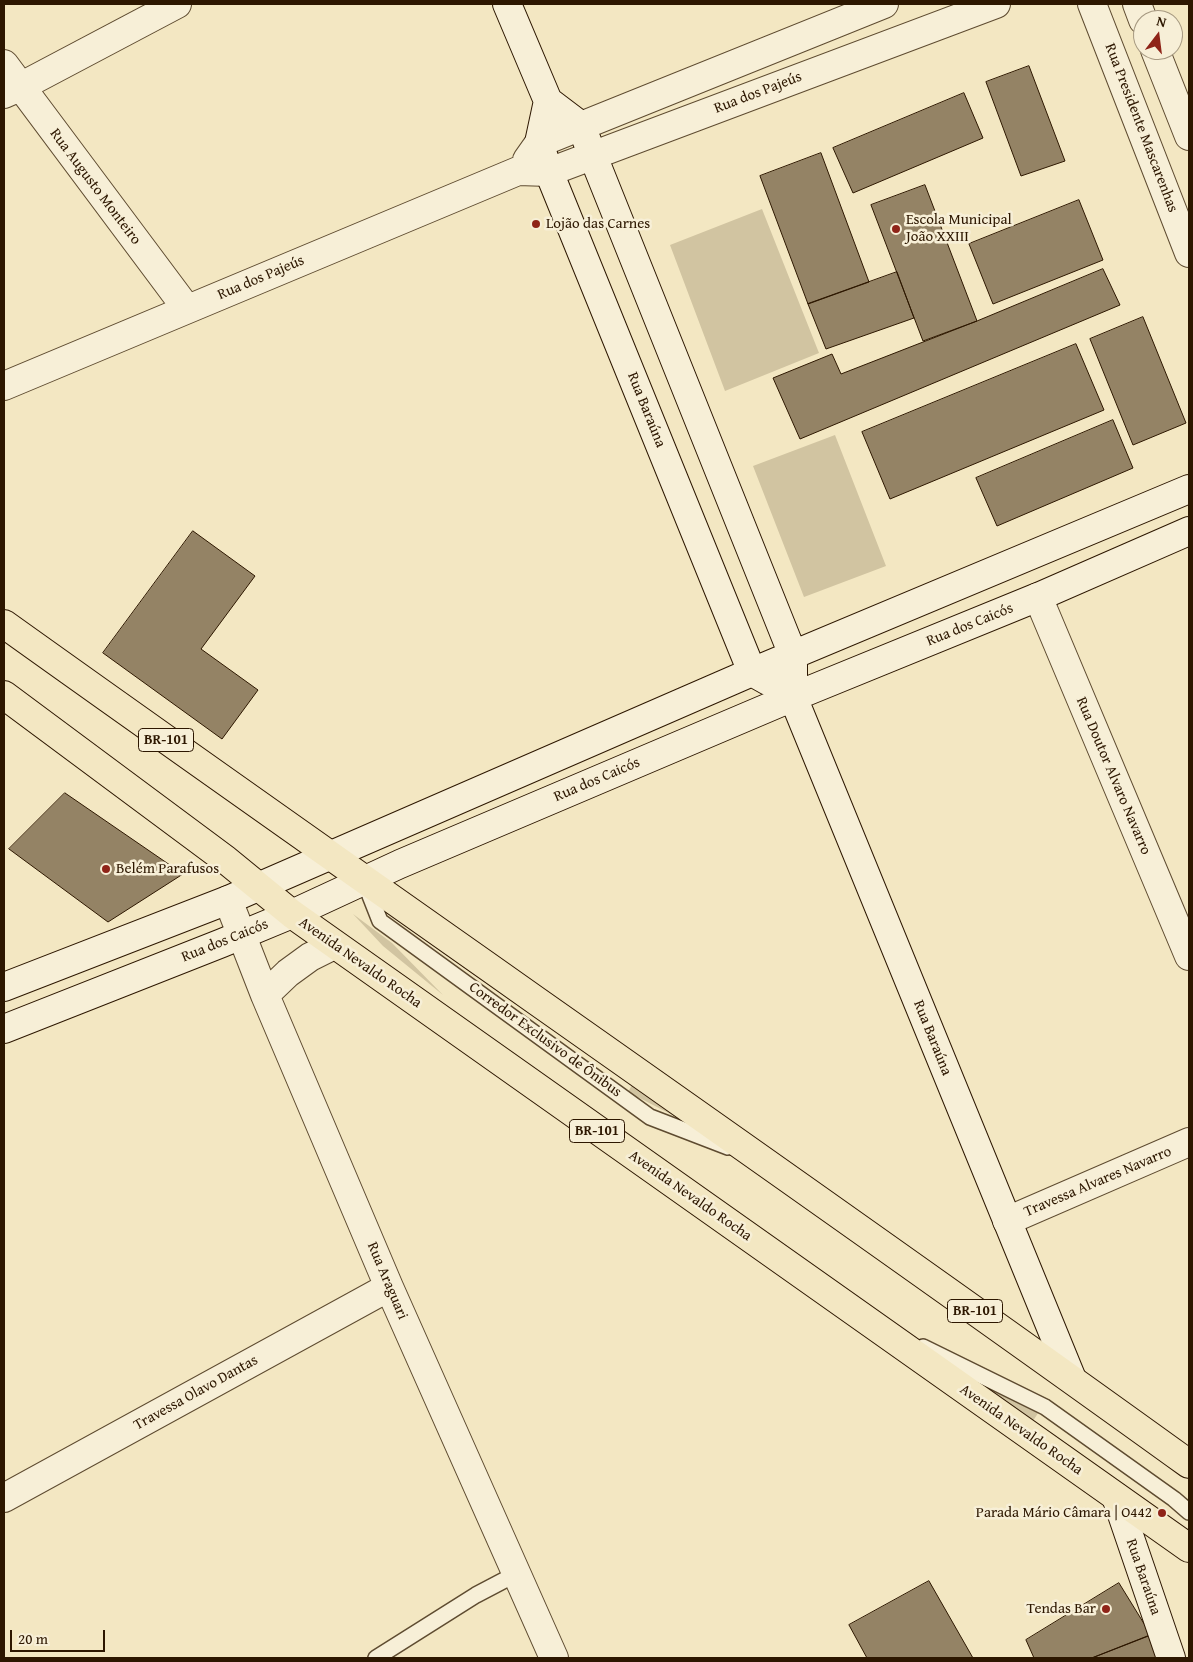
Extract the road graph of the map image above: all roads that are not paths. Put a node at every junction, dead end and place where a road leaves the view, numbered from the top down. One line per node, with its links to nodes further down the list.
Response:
1 (177, 4): 8 (street)
2 (507, 4): 9 (street)
3 (884, 4): 10 (street)
4 (996, 4): 13 (street, Rua dos Pajeús)
5 (1092, 4): 16 (street, Rua Presidente Mascarenhas)
6 (1159, 60): 11 (street)
7 (4, 64): 8 (street, Rua Augusto Monteiro)
8 (12, 91): 17 (street, Rua Augusto Monteiro)
9 (548, 101): 10 (street); 12 (street)
10 (581, 126): 12 (street); 13 (street, Rua Baraúna)
11 (1189, 136)
12 (539, 143): 14 (street); 15 (street, Rua Baraúna)
13 (593, 156): 15 (street, Rua dos Pajeús); 23 (street, Rua Baraúna)
14 (518, 171): 15 (street, Rua dos Pajeús); 17 (street, Rua dos Pajeús)
15 (549, 172): 24 (street, Rua Baraúna)
16 (1189, 253)
17 (187, 309): 18 (street, Rua dos Pajeús)
18 (4, 386)
19 (1189, 490): 23 (street)
20 (1189, 531): 21 (street, Rua dos Caicós)
21 (1038, 597): 26 (street, Rua dos Caicós); 34 (street, Rua Doutor Alvaro Navarro)
22 (4, 624): 27 (highway, BR-101)
23 (793, 655): 24 (street); 26 (street, Rua Baraúna)
24 (752, 672): 26 (street); 27 (street)
25 (4, 695): 29 (highway, Avenida Nevaldo Rocha / BR-101)
26 (793, 697): 28 (street, Rua dos Caicós); 39 (street, Rua Baraúna)
27 (328, 855): 28 (highway, BR-101); 29 (street)
28 (364, 880): 31 (street, Rua dos Caicós); 42 (highway, BR-101)
29 (258, 887): 30 (street); 31 (highway, Avenida Nevaldo Rocha / BR-101)
30 (228, 900): 32 (street, Rua Araguari); 35 (street)
31 (292, 914): 32 (street, Rua dos Caicós); 33 (highway, Avenida Nevaldo Rocha / BR-101)
32 (242, 934): 36 (street, Rua Araguari); 37 (street, Rua dos Caicós)
33 (334, 945): 36 (street); 41 (highway, Avenida Nevaldo Rocha / BR-101)
34 (1189, 956)
35 (4, 987)
36 (266, 995): 40 (street, Rua Araguari)
37 (4, 1029)
38 (1189, 1142): 39 (street, Travessa Alvares Navarro)
39 (1007, 1221): 42 (street, Rua Baraúna)
40 (389, 1287): 45 (street, Travessa Olavo Dantas); 48 (street, Rua Araguari)
41 (861, 1316): 44 (highway, Avenida Nevaldo Rocha / BR-101); 46 (lane)
42 (1072, 1380): 43 (highway, BR-101)
43 (1189, 1464)
44 (1116, 1497): 47 (highway, Avenida Nevaldo Rocha / BR-101); 51 (street, Rua Baraúna)
45 (4, 1498)
46 (1189, 1512)
47 (1189, 1548)
48 (516, 1574): 49 (lane); 50 (street, Rua Araguari)
49 (376, 1658)
50 (554, 1658)
51 (1171, 1658)

